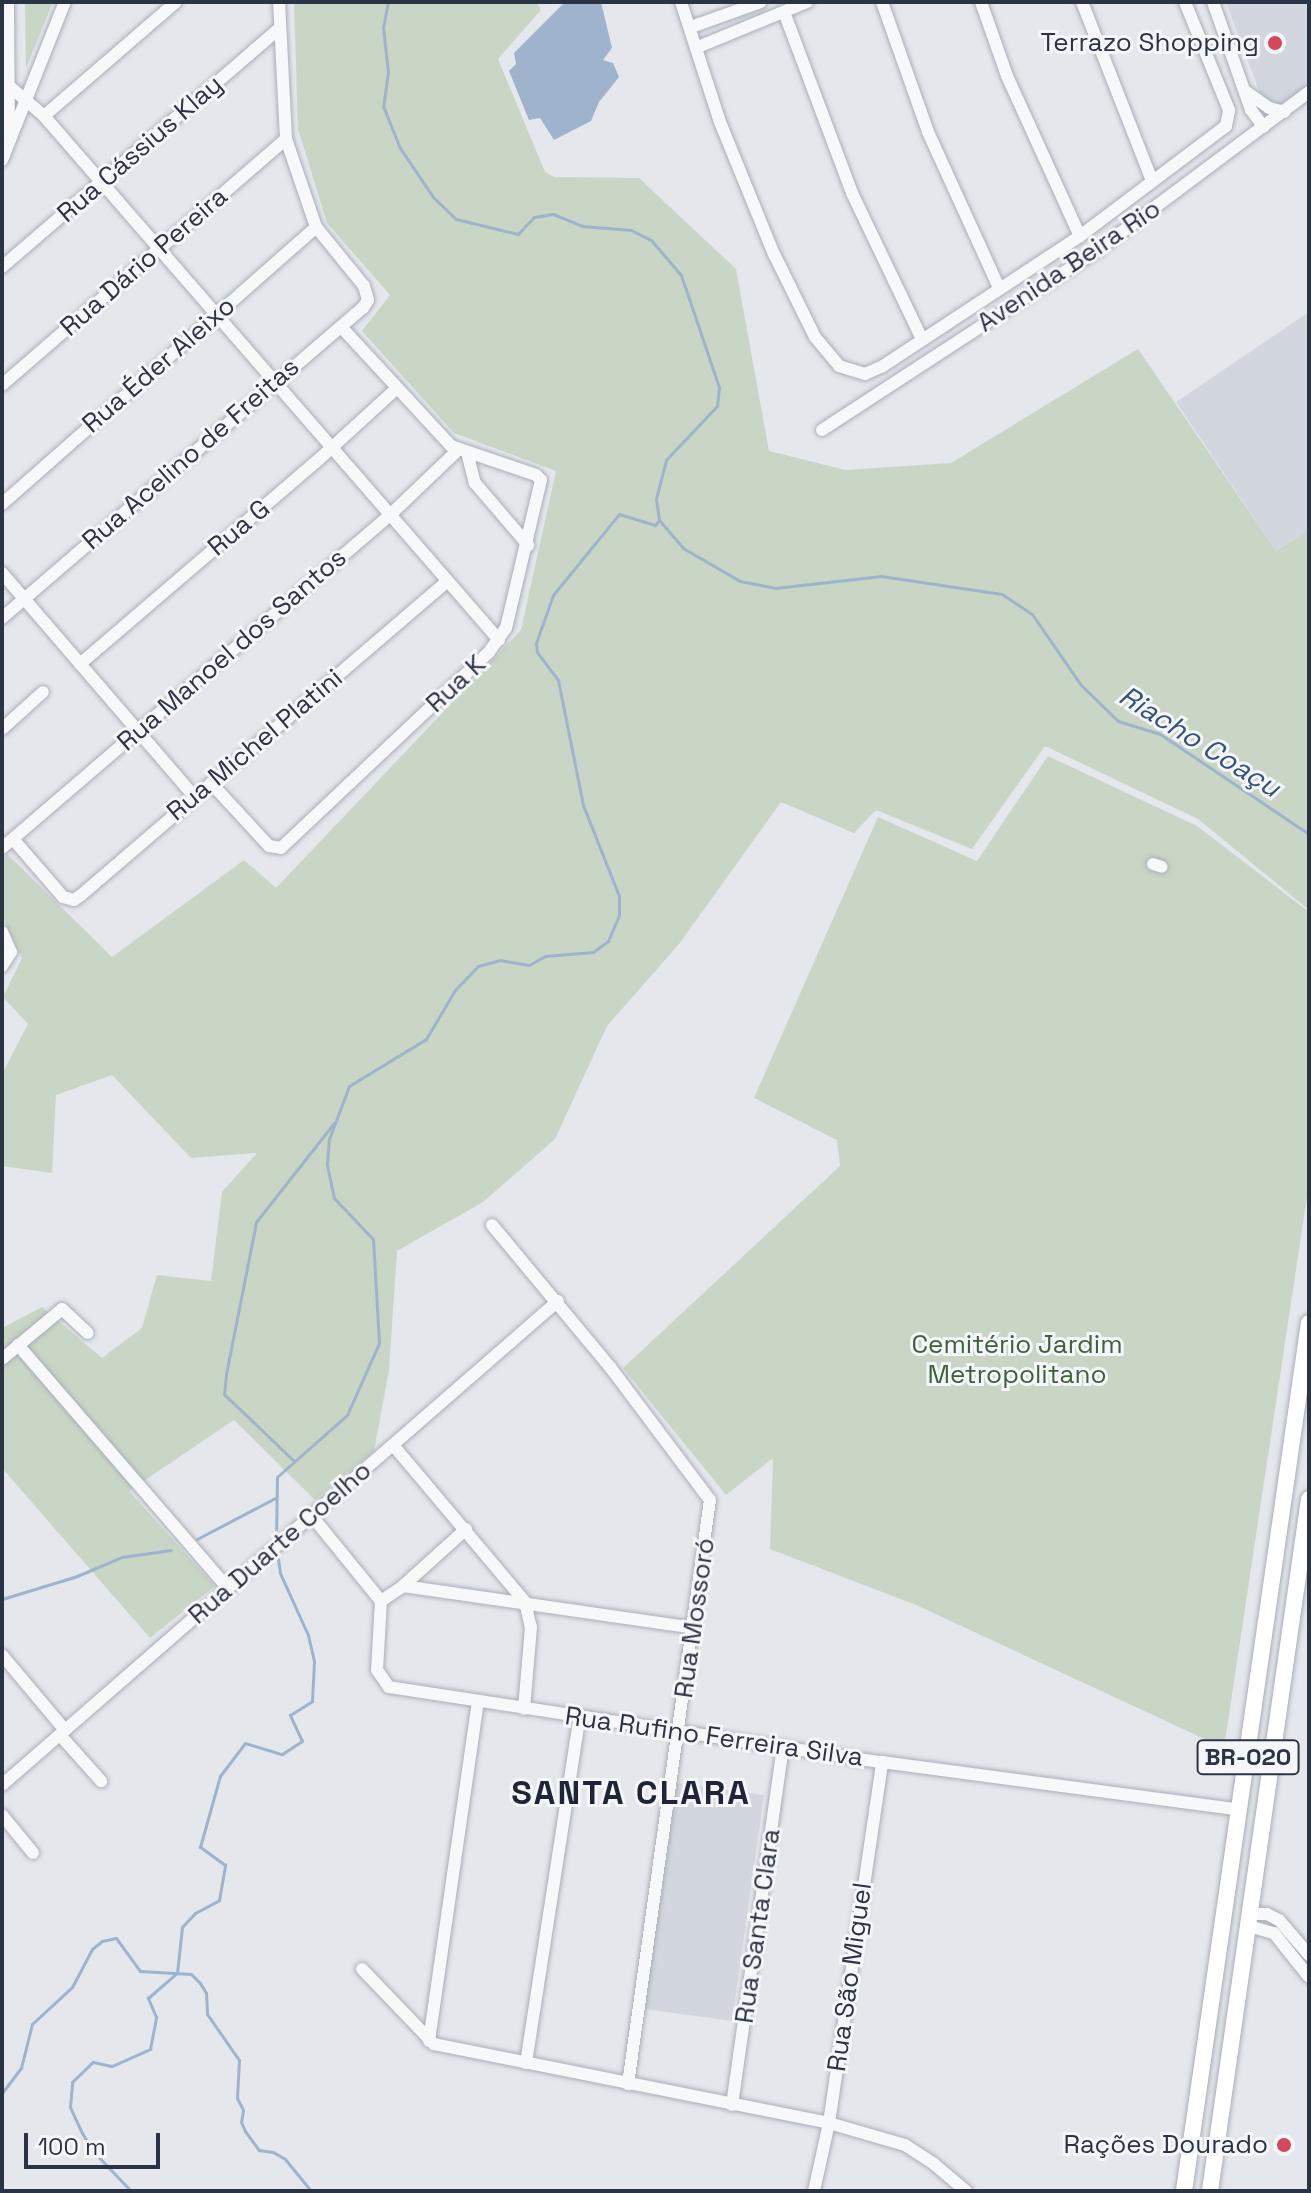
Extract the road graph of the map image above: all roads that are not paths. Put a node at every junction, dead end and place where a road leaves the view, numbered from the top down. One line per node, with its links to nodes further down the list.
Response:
1 (8, 2): 17 (street)
2 (65, 2): 20 (street)
3 (176, 2): 22 (street)
4 (279, 2): 15 (street)
5 (681, 2): 14 (street)
6 (761, 2): 14 (street)
7 (807, 2): 13 (street)
8 (882, 2): 33 (street)
9 (981, 2): 30 (street)
10 (1082, 2): 27 (street)
11 (1185, 2): 27 (street)
12 (1213, 2): 18 (street)
13 (784, 12): 16 (street); 36 (street)
14 (691, 27): 16 (street)
15 (278, 30): 24 (street); 28 (street, Rua Cássius Klay)
16 (698, 47): 36 (street)
17 (8, 85): 20 (street); 25 (street)
18 (1243, 89): 21 (street); 23 (street)
19 (1309, 92): 21 (street, Avenida Beira Rio)
20 (25, 100): 22 (street); 25 (street)
21 (1285, 112): 23 (street, Avenida Beira Rio)
22 (44, 116): 28 (street)
23 (1264, 127): 40 (street, Avenida Beira Rio)
24 (286, 139): 29 (street); 31 (street, Rua Dário Pereira)
25 (9, 144): 26 (street)
26 (2, 160)
27 (1152, 181): 30 (street)
28 (101, 182): 31 (street); 32 (street, Rua Cássius Klay)
29 (316, 227): 34 (street, Rua Éder Aleixo); 35 (street, Rua Acelino de Freitas)
30 (1080, 236): 33 (street)
31 (158, 249): 34 (street); 38 (street, Rua Dário Pereira)
32 (2, 267)
33 (999, 288): 36 (street)
34 (216, 314): 37 (street); 43 (street, Rua Éder Aleixo)
35 (341, 327): 37 (street, Rua Acelino de Freitas); 39 (street)
36 (922, 339)
37 (274, 381): 41 (street); 48 (street, Rua Acelino de Freitas)
38 (2, 385)
39 (396, 389): 41 (street, Rua G); 42 (street)
40 (822, 430)
41 (331, 447): 44 (street); 51 (street, Rua G)
42 (462, 451): 44 (street, Rua Manoel dos Santos); 45 (street); 45 (street, Rua K)
43 (2, 504)
44 (390, 515): 47 (street); 54 (street, Rua Manoel dos Santos)
45 (528, 545): 50 (street, Rua K)
46 (2, 573): 48 (street)
47 (446, 582): 50 (street); 55 (street, Rua Michel Platini)
48 (24, 599): 49 (street, Rua Acelino de Freitas); 51 (street)
49 (2, 618)
50 (499, 640): 55 (street, Rua K)
51 (80, 664): 54 (street)
52 (43, 692): 53 (street)
53 (2, 729)
54 (139, 732): 56 (street); 57 (street, Rua Manoel dos Santos)
55 (211, 783): 56 (street, Rua Michel Platini)
56 (194, 796): 57 (street, Rua Michel Platini)
57 (13, 839): 58 (street, Rua Manoel dos Santos)
58 (2, 848)
59 (2, 932): 60 (street)
60 (2, 966)
61 (492, 1225): 62 (street, Rua Mossoró)
62 (558, 1301): 67 (street, Rua Duarte Coelho); 75 (street, Rua Mossoró)
63 (1309, 1323): 86 (highway, BR-020)
64 (88, 1333): 65 (street)
65 (18, 1345): 66 (street); 72 (street)
66 (2, 1359)
67 (393, 1445): 69 (street, Rua Duarte Coelho); 70 (street)
68 (1309, 1499): 89 (highway, BR-020)
69 (311, 1515): 72 (street, Rua Duarte Coelho); 73 (street)
70 (466, 1529): 71 (street); 74 (street)
71 (403, 1586): 73 (street); 74 (street)
72 (228, 1588): 81 (street, Rua Duarte Coelho)
73 (381, 1601): 77 (street, Rua Rufino Ferreira Silva)
74 (525, 1602): 75 (street); 78 (street)
75 (694, 1628): 80 (street, Rua Mossoró)
76 (2, 1655): 81 (street)
77 (478, 1703): 78 (street, Rua Rufino Ferreira Silva); 94 (street)
78 (524, 1709): 79 (street, Rua Rufino Ferreira Silva)
79 (580, 1716): 80 (street, Rua Rufino Ferreira Silva); 95 (street)
80 (681, 1730): 82 (street, Rua Rufino Ferreira Silva); 96 (street, Rua Mossoró)
81 (63, 1733): 84 (street); 85 (street, Rua Duarte Coelho)
82 (783, 1747): 83 (street, Rua Rufino Ferreira Silva); 99 (street, Rua Santa Clara)
83 (882, 1762): 86 (street, Rua Rufino Ferreira Silva); 100 (street, Rua São Miguel)
84 (101, 1781)
85 (2, 1785)
86 (1240, 1810): 90 (highway, BR-020)
87 (2, 1815): 88 (street)
88 (33, 1853)
89 (1251, 1920): 90 (highway); 91 (street); 93 (street); 98 (highway, BR-020)
90 (1224, 1924): 97 (highway, BR-020)
91 (1309, 1955)
92 (362, 1969): 94 (street)
93 (1309, 1977)
94 (429, 2041): 95 (street)
95 (526, 2063): 96 (street)
96 (628, 2084): 99 (street)
97 (1200, 2085): 98 (highway); 103 (highway, BR-020)
98 (1225, 2086): 104 (highway, BR-020)
99 (732, 2105): 100 (street)
100 (829, 2123): 101 (street, Rua São Miguel); 102 (street)
101 (814, 2191)
102 (966, 2191)
103 (1184, 2191)
104 (1210, 2191)

